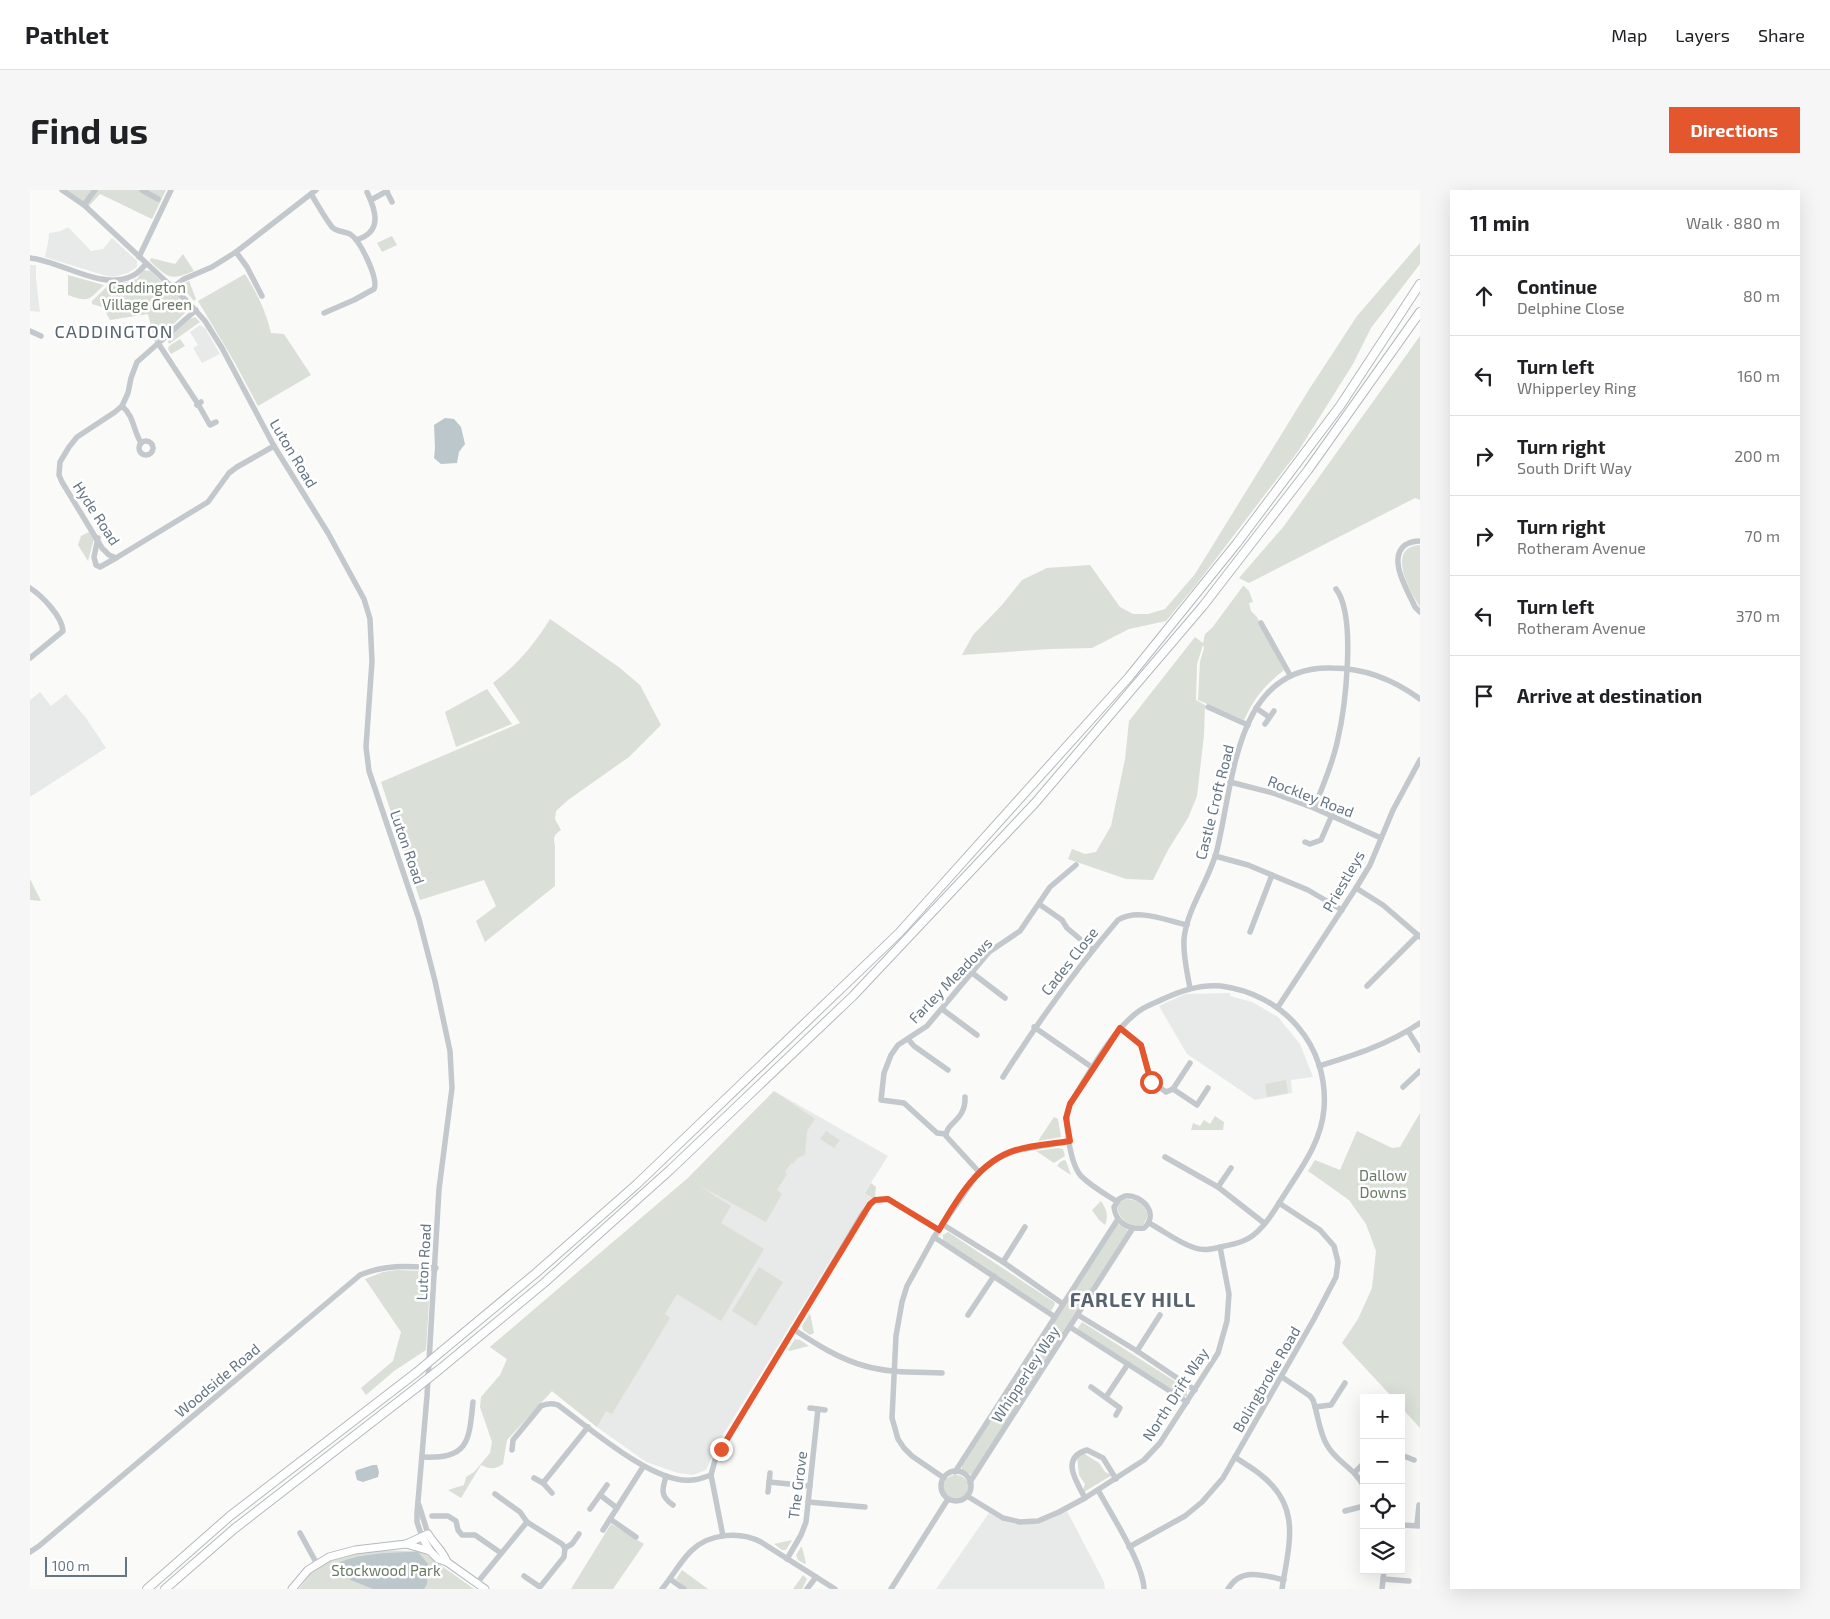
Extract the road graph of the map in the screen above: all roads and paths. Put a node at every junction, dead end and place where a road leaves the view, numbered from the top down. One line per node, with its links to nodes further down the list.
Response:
1 (62, 190): 11 (street, Luton Road)
2 (95, 190): 11 (street)
3 (142, 190): 8 (street)
4 (171, 190): 14 (street)
5 (387, 191): 9 (street); 10 (street)
6 (313, 192): 12 (street); 13 (street)
7 (367, 192): 9 (street)
8 (158, 199)
9 (371, 200): 12 (street)
10 (392, 202)
11 (84, 206): 14 (street, Luton Road)
12 (356, 240): 22 (street)
13 (236, 252): 18 (street); 19 (street)
14 (140, 257): 16 (street, Luton Road)
15 (30, 258): 16 (street)
16 (146, 264): 18 (street, Luton Road)
17 (1420, 284): 196 (highway, bridge)
18 (172, 288): 20 (street, Luton Road)
19 (262, 296)
20 (196, 310): 26 (street); 30 (street, Luton Road)
21 (1420, 312): 197 (highway, bridge)
22 (324, 313)
23 (33, 323): 24 (street)
24 (30, 330): 25 (street)
25 (41, 336)
26 (158, 343): 27 (street); 28 (street)
27 (122, 406): 29 (street); 31 (street, Hyde Road)
28 (216, 422)
29 (141, 443)
30 (274, 446): 33 (street, Hyde Road); 104 (street, Luton Road)
31 (98, 538): 33 (street, Hyde Road); 33 (street)
32 (1420, 541): 36 (street)
33 (116, 558)
34 (30, 588): 38 (street)
35 (1336, 589): 39 (street)
36 (1420, 612)
37 (1261, 623): 40 (street)
38 (30, 658)
39 (1346, 668): 40 (street, Castle Croft Road); 41 (street, Castle Croft Road); 50 (street)
40 (1290, 675): 43 (street, Castle Croft Road)
41 (1420, 698)
42 (1208, 707): 47 (street)
43 (1256, 708): 45 (street); 47 (street, Castle Croft Road)
44 (1274, 711): 45 (street)
45 (1269, 717): 46 (street)
46 (1265, 724)
47 (1248, 725): 49 (street, Castle Croft Road)
48 (1420, 761): 52 (street, Priestleys)
49 (1230, 782): 50 (street, Rockley Road); 54 (street, Castle Croft Road)
50 (1314, 808): 51 (street, Rockley Road)
51 (1332, 815): 52 (street, Rockley Road); 53 (street)
52 (1381, 838): 57 (street, Priestleys)
53 (1305, 842)
54 (1215, 856): 56 (street); 60 (street, Castle Croft Road)
55 (1076, 865): 58 (street, Farley Meadows)
56 (1272, 875): 59 (street); 61 (street)
57 (1356, 888): 59 (street, Priestleys); 62 (street)
58 (1039, 904): 63 (street); 64 (street, Farley Meadows)
59 (1342, 910): 68 (street, Priestleys)
60 (1187, 925): 63 (street, Cades Close); 66 (street, Castle Croft Road)
61 (1250, 932)
62 (1419, 936): 65 (street)
63 (1093, 950): 71 (street, Cades Close)
64 (971, 972): 67 (street); 69 (street, Farley Meadows)
65 (1367, 986)
66 (1190, 988): 68 (street); 72 (street)
67 (1005, 998)
68 (1278, 1007): 78 (street)
69 (942, 1009): 74 (street); 75 (street, Farley Meadows)
70 (1420, 1023): 73 (street)
71 (1034, 1027): 79 (street); 82 (street, Cades Close)
72 (1120, 1028): 79 (street); 85 (street)
73 (1408, 1031): 76 (street); 78 (street)
74 (977, 1035)
75 (908, 1039): 80 (street); 87 (street, Farley Meadows)
76 (1420, 1050)
77 (1190, 1063): 85 (street)
78 (1319, 1066): 94 (street)
79 (1093, 1068): 88 (street)
80 (948, 1070)
81 (1420, 1071): 83 (street)
82 (1003, 1077)
83 (1403, 1087)
84 (1208, 1088): 85 (street)
85 (1173, 1089)
86 (965, 1097): 87 (street)
87 (946, 1134): 91 (street)
88 (1070, 1141): 91 (street); 93 (street)
89 (1165, 1157): 92 (street)
90 (1231, 1168): 92 (street)
91 (979, 1172): 98 (street)
92 (1218, 1187): 97 (street)
93 (1116, 1201): 95 (street); 96 (street)
94 (1279, 1203): 97 (street); 117 (street, Bolingbroke Road)
95 (1118, 1219): 100 (street); 106 (street, Whipperley Way)
96 (1149, 1223): 100 (street); 102 (street)
97 (1264, 1223): 102 (street)
98 (941, 1227): 101 (street); 103 (street); 112 (street)
99 (1026, 1227): 103 (street)
100 (1133, 1228): 108 (street, Whipperley Way)
101 (934, 1237): 105 (street); 115 (street)
102 (1220, 1247): 120 (street, North Drift Way)
103 (1003, 1262): 106 (street)
104 (436, 1268): 131 (street, Luton Road); 182 (street, Woodside Road)
105 (994, 1276): 107 (street); 110 (street)
106 (1063, 1304): 110 (street, Whipperley Way)
107 (968, 1315)
108 (1078, 1315): 111 (street, Whipperley Way); 113 (street)
109 (1160, 1315): 113 (street)
110 (1055, 1317): 137 (street, Whipperley Way)
111 (1070, 1327): 114 (street); 146 (street, Whipperley Way)
112 (793, 1329): 115 (street); 140 (street)
113 (1137, 1351): 120 (street)
114 (1128, 1364): 121 (street); 123 (street)
115 (894, 1370): 116 (street); 143 (street)
116 (942, 1374)
117 (1282, 1377): 124 (street); 133 (street, Bolingbroke Road)
118 (1345, 1383): 124 (street)
119 (1091, 1387): 121 (street)
120 (1195, 1390): 123 (street, North Drift Way)
121 (1106, 1398): 128 (street)
122 (473, 1402): 131 (street)
123 (1187, 1402): 144 (street, North Drift Way)
124 (1315, 1407): 138 (street)
125 (810, 1408): 126 (street)
126 (818, 1409): 127 (street); 150 (street, The Grove)
127 (825, 1410)
128 (1116, 1415)
129 (588, 1427): 130 (street); 135 (street); 147 (street)
130 (512, 1450)
131 (422, 1457): 175 (street, Luton Road)
132 (1405, 1457): 134 (street)
133 (1235, 1458): 180 (street, Bolingbroke Road); 192 (street)
134 (1414, 1460)
135 (643, 1467): 141 (street); 164 (street)
136 (1360, 1467): 138 (street)
137 (955, 1472): 143 (street); 146 (street)
138 (1355, 1472): 148 (street)
139 (770, 1473): 145 (street)
140 (711, 1475): 141 (street); 176 (street)
141 (666, 1476): 160 (street)
142 (534, 1478): 147 (street)
143 (944, 1478): 158 (street)
144 (1116, 1479): 151 (street, North Drift Way); 157 (street)
145 (769, 1482): 150 (street); 152 (street)
146 (970, 1482): 156 (street)
147 (542, 1483): 153 (street)
148 (1362, 1484)
149 (607, 1485): 155 (street)
150 (810, 1486): 159 (street, The Grove)
151 (1098, 1490): 157 (street, North Drift Way); 180 (street)
152 (768, 1492)
153 (552, 1493)
154 (495, 1494): 169 (street)
155 (600, 1495): 164 (street); 165 (street)
156 (967, 1496): 157 (street, North Drift Way); 158 (street)
157 (1085, 1498)
158 (948, 1499): 204 (street)
159 (808, 1502): 162 (street); 184 (street, The Grove)
160 (673, 1505)
161 (1419, 1506): 171 (street)
162 (865, 1507)
163 (1360, 1507): 166 (street)
164 (617, 1508): 168 (street)
165 (590, 1509)
166 (1344, 1511)
167 (432, 1516): 183 (street)
168 (610, 1520): 172 (street); 177 (street)
169 (527, 1522): 179 (street); 183 (street)
170 (1405, 1525): 171 (street)
171 (1419, 1525)
172 (603, 1530)
173 (300, 1534): 186 (street)
174 (579, 1534): 179 (street)
175 (425, 1536): 178 (main road); 181 (main road); 185 (main road)
176 (723, 1536): 184 (street); 190 (street)
177 (636, 1537)
178 (406, 1544): 181 (main road); 186 (main road)
179 (565, 1548): 195 (street)
180 (1129, 1548): 205 (street)
181 (430, 1551): 185 (main road)
182 (30, 1552)
183 (501, 1552): 194 (street)
184 (788, 1559): 189 (street)
185 (448, 1562): 194 (main road)
186 (317, 1564): 198 (main road)
187 (1384, 1574): 191 (street)
188 (524, 1576): 195 (street)
189 (816, 1577): 202 (street); 203 (street)
190 (670, 1579): 200 (street); 201 (street)
191 (1384, 1579): 193 (street); 208 (street)
192 (1284, 1580): 206 (street); 207 (street)
193 (1410, 1581)
194 (477, 1583): 199 (main road)
195 (541, 1588)
196 (146, 1589)
197 (165, 1589)
198 (292, 1589)
199 (485, 1589)
200 (662, 1589)
201 (684, 1589)
202 (807, 1589)
203 (835, 1589)
204 (891, 1589)
205 (1144, 1589)
206 (1228, 1589)
207 (1282, 1589)
208 (1382, 1589)

